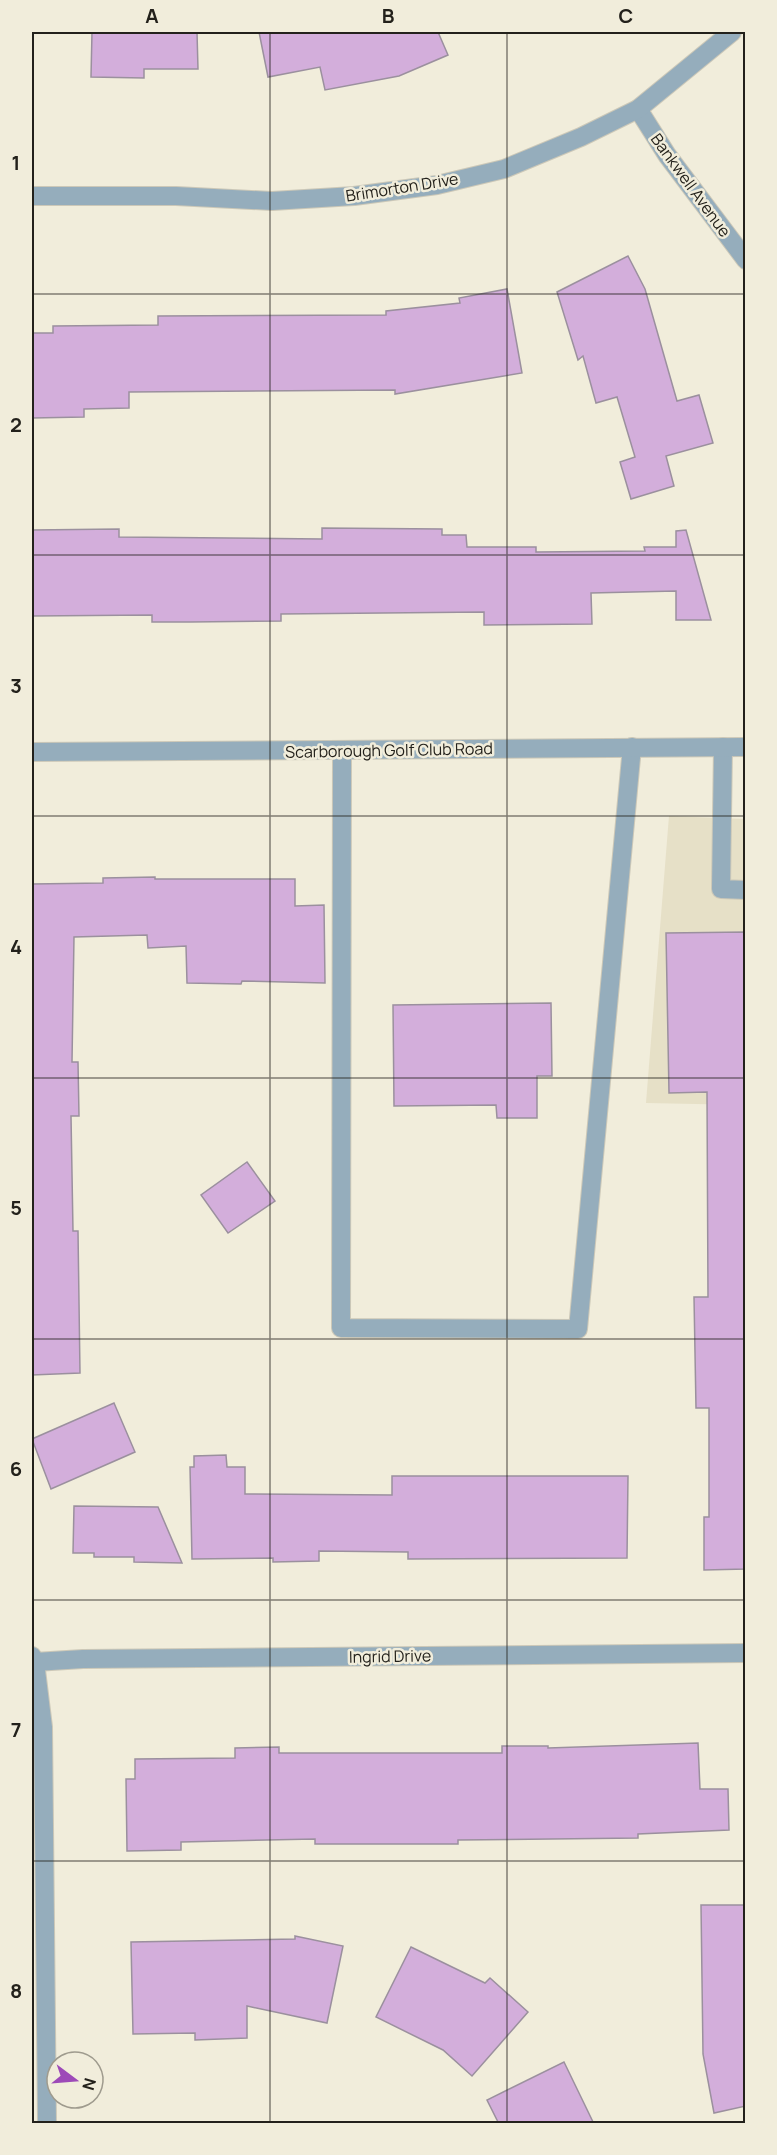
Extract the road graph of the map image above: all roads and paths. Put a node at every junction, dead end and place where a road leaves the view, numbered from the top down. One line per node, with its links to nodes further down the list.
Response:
1 (732, 32): 2 (street, Brimorton Drive)
2 (638, 109): 3 (street, Brimorton Drive); 4 (street, Bankwell Avenue)
3 (32, 196)
4 (746, 260)
5 (632, 747): 6 (street, Scarborough Golf Club Road); 8 (street, Scarborough Golf Club Road); 8 (street)
6 (723, 747): 7 (street, Scarborough Golf Club Road); 10 (street)
7 (746, 747)
8 (342, 751): 9 (street, Scarborough Golf Club Road)
9 (32, 752)
10 (746, 890)
11 (746, 1653): 12 (street, Ingrid Drive)
12 (33, 1659): 13 (street)
13 (47, 2124)

